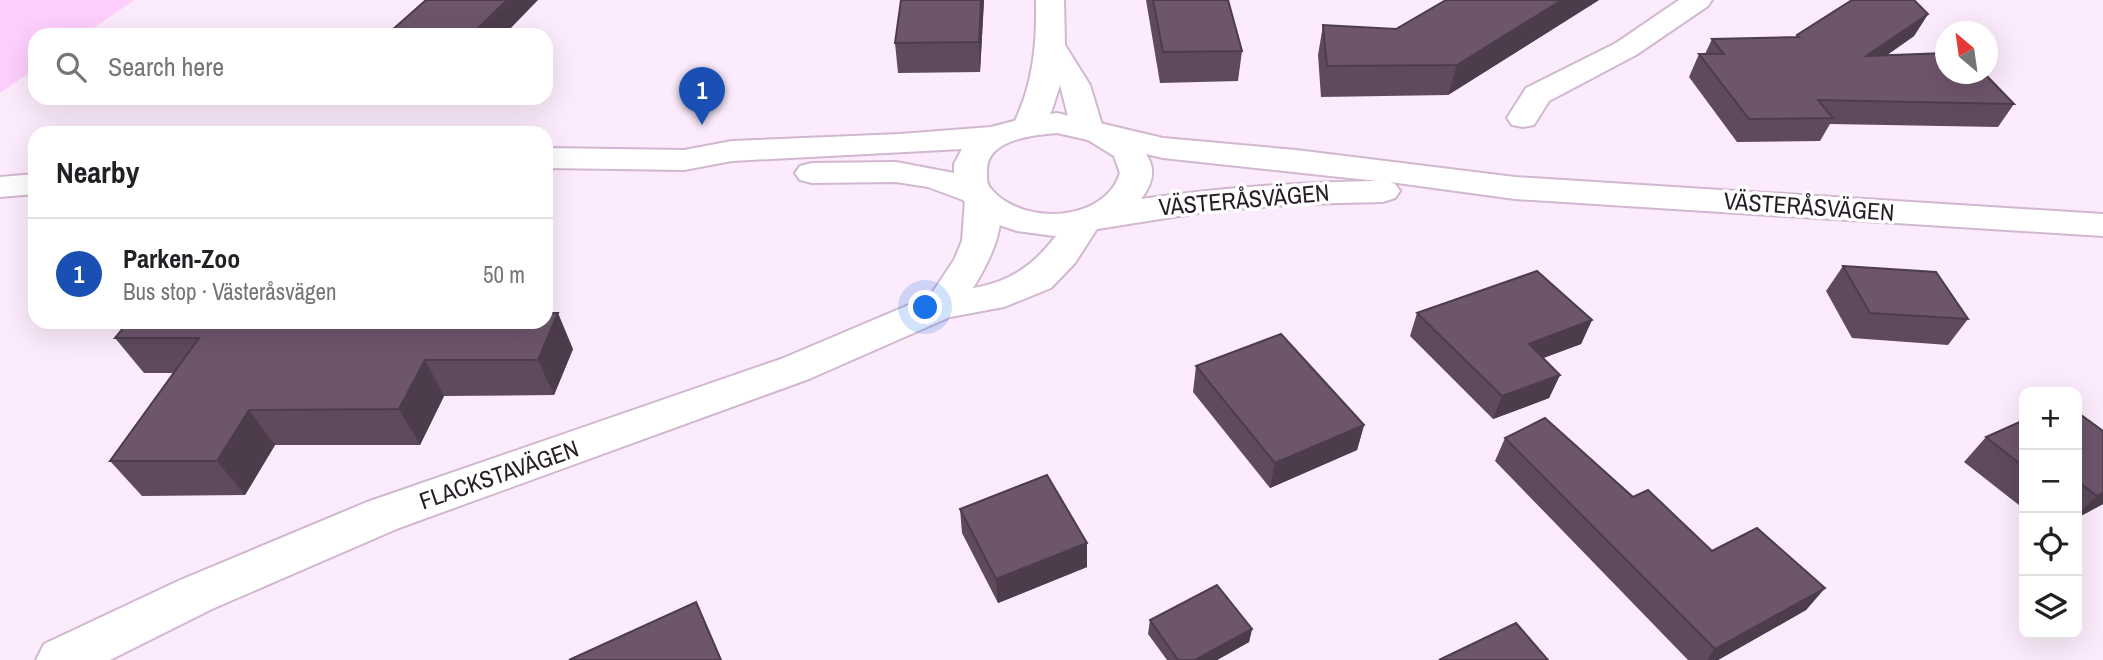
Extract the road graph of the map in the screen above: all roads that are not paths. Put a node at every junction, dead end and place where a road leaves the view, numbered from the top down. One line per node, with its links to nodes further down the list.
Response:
1 (1050, 0): 3 (street)
2 (1698, 0): 4 (street)
3 (1052, 48): 5 (street); 6 (street)
4 (1523, 118)
5 (1029, 125): 6 (street); 7 (street)
6 (1099, 133): 12 (street, VÄSTERÅSVÄGEN); 14 (street)
7 (997, 136): 9 (street); 13 (street)
8 (553, 158): 9 (street)
9 (684, 160): 13 (street)
10 (28, 185): 11 (street)
11 (0, 187)
12 (1516, 188): 14 (street, VÄSTERÅSVÄGEN); 15 (street, VÄSTERÅSVÄGEN)
13 (979, 196): 14 (street); 16 (street)
14 (1092, 218): 16 (street, FLACKSTAVÄGEN)
15 (2103, 225)
16 (943, 305): 17 (street, FLACKSTAVÄGEN)
17 (61, 660)

